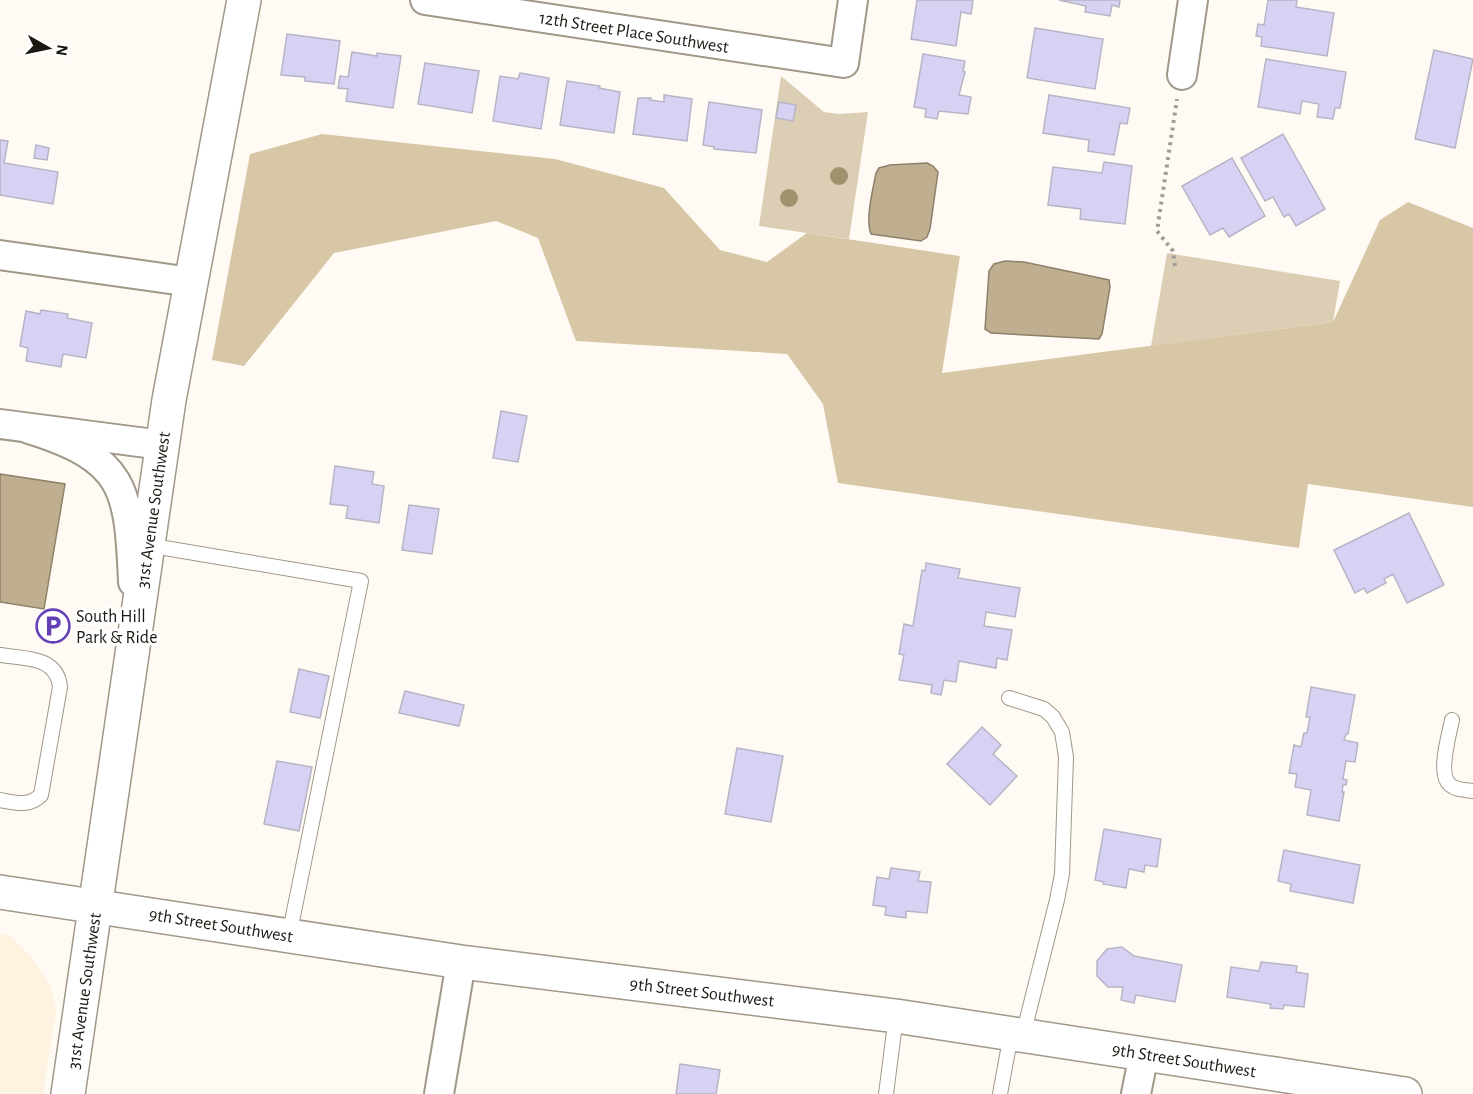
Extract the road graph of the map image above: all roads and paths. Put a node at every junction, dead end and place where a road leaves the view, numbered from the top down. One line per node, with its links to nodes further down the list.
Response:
1 (243, 0): 8 (main road, 31st Avenue Southwest)
2 (425, 0): 3 (street, 12th Street Place Southwest)
3 (853, 0)
4 (1193, 0): 5 (street)
5 (1182, 75): 7 (path)
6 (0, 255): 8 (street)
7 (1175, 266)
8 (191, 282): 11 (main road, 31st Avenue Southwest)
9 (0, 424): 10 (street)
10 (29, 429): 11 (street); 13 (street)
11 (162, 445): 12 (main road, 31st Avenue Southwest)
12 (147, 545): 13 (main road, 31st Avenue Southwest); 21 (lane)
13 (135, 629): 20 (main road, 31st Avenue Southwest)
14 (0, 655): 18 (lane)
15 (1009, 698): 24 (lane)
16 (1452, 720): 17 (lane)
17 (1473, 791)
18 (0, 800)
19 (0, 892): 20 (main road, 9th Street Southwest)
20 (97, 906): 21 (main road, 9th Street Southwest); 27 (main road, 31st Avenue Southwest)
21 (289, 936): 22 (main road, 9th Street Southwest)
22 (461, 962): 23 (main road, 9th Street Southwest); 28 (street)
23 (896, 1016): 24 (main road, 9th Street Southwest); 29 (lane)
24 (1017, 1034): 25 (main road, 9th Street Southwest); 30 (lane)
25 (1144, 1054): 26 (main road, 9th Street Southwest); 31 (street)
26 (1384, 1092)
27 (68, 1094)
28 (439, 1094)
29 (886, 1094)
30 (1000, 1094)
31 (1136, 1094)

